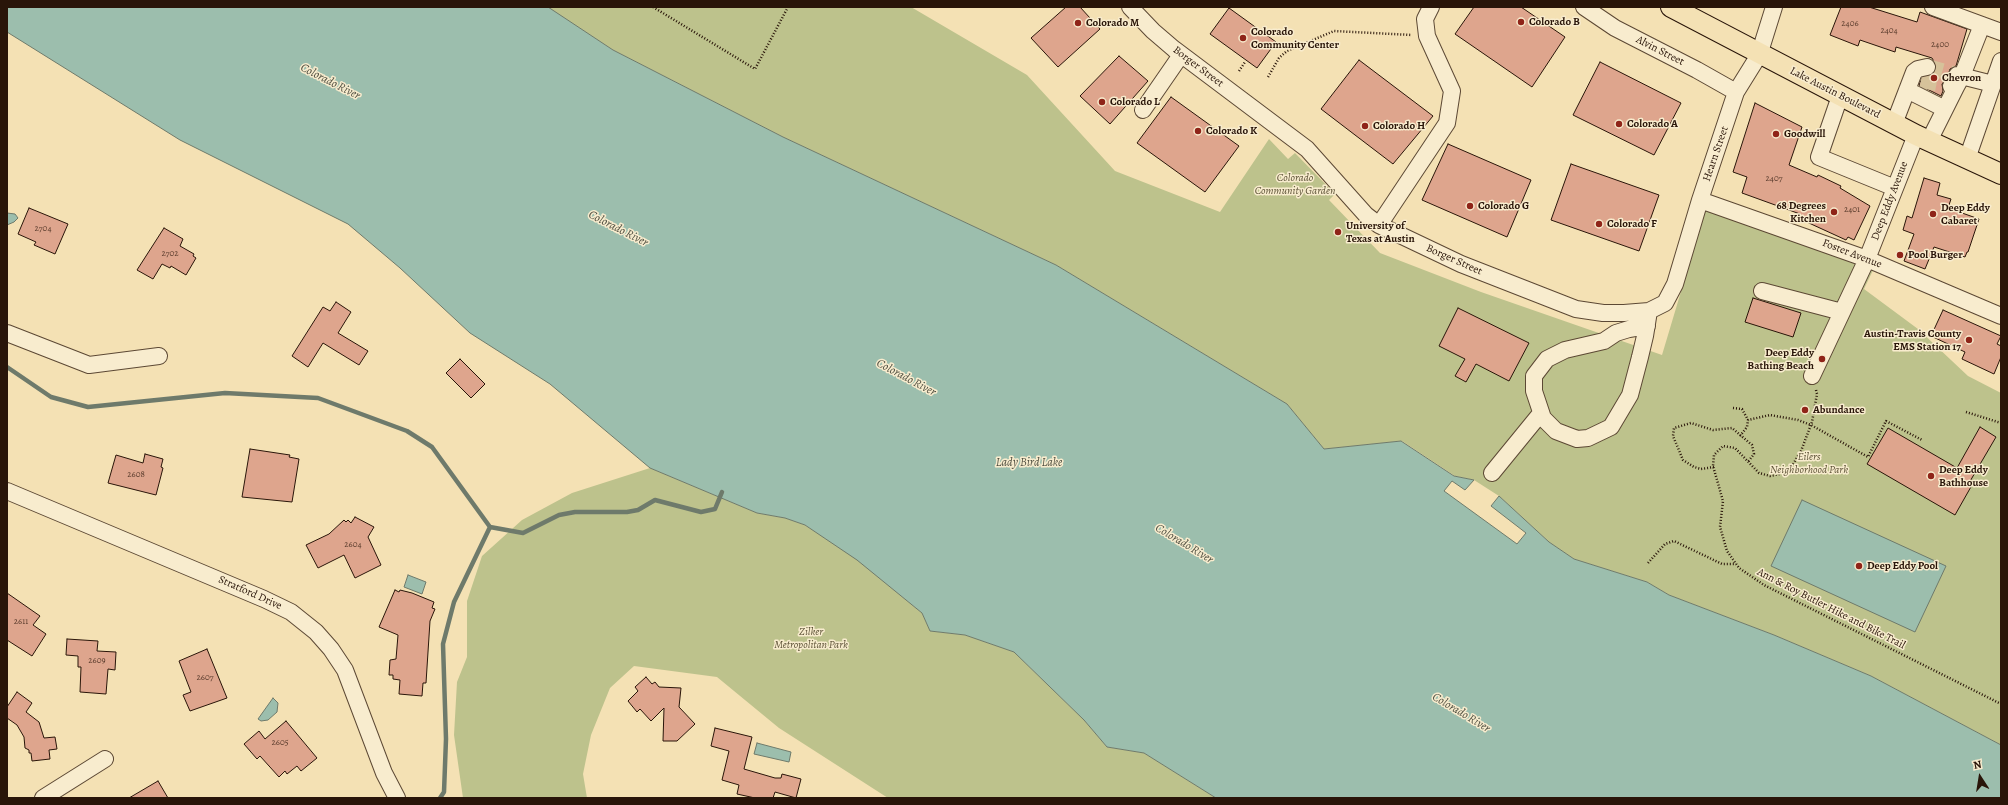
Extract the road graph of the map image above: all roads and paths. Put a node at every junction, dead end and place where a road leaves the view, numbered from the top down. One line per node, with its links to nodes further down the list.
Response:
1 (653, 7): 2 (path)
2 (788, 7)
3 (1130, 7): 13 (street, Borger Street)
4 (1431, 7): 11 (street)
5 (1584, 7): 20 (street, Alvin Street)
6 (1671, 7): 12 (main road, Lake Austin Boulevard)
7 (1774, 7): 12 (street, Hearn Street)
8 (1933, 7): 9 (street)
9 (1982, 25): 10 (street); 18 (street, Deep Eddy Avenue)
10 (2001, 32)
11 (1427, 36): 17 (path); 30 (street)
12 (1759, 54): 20 (street, Hearn Street); 21 (main road, Lake Austin Boulevard)
13 (1181, 55): 23 (street); 30 (street, Borger Street)
14 (2001, 61): 19 (street)
15 (1245, 62): 16 (path)
16 (1239, 71)
17 (1268, 77)
18 (1957, 81): 19 (street); 22 (street, Deep Eddy Avenue)
19 (1993, 84): 26 (street)
20 (1736, 92): 29 (street, Hearn Street)
21 (1840, 96): 24 (main road, Lake Austin Boulevard); 28 (street)
22 (1945, 109): 24 (street); 25 (street, Deep Eddy Avenue)
23 (1143, 110)
24 (1894, 124): 25 (main road, Lake Austin Boulevard)
25 (1922, 138): 26 (main road, Lake Austin Boulevard); 28 (street, Deep Eddy Avenue)
26 (1967, 160): 27 (main road, Lake Austin Boulevard)
27 (2001, 174)
28 (1895, 188): 31 (street, Deep Eddy Avenue)
29 (1700, 200): 31 (street, Foster Avenue); 33 (street, Hearn Street)
30 (1379, 225): 36 (street, Borger Street)
31 (1868, 259): 34 (street, Deep Eddy Avenue); 35 (street, Foster Avenue)
32 (1762, 290): 34 (street)
33 (1665, 303): 36 (street, Borger Street)
34 (1842, 312): 39 (street, Deep Eddy Avenue)
35 (2001, 316)
36 (1648, 319): 42 (street); 42 (street)
37 (7, 333): 38 (street)
38 (159, 356)
39 (1812, 376): 45 (path)
40 (1733, 408): 43 (path)
41 (1966, 412): 44 (path)
42 (1541, 413): 50 (street)
43 (1748, 420): 45 (path); 46 (path)
44 (2001, 423)
45 (1811, 425): 47 (path); 48 (path)
46 (1740, 436): 48 (path); 49 (path)
47 (1922, 440)
48 (1748, 462): 49 (path)
49 (1714, 467): 53 (path, Ann & Roy Butler Hike and Bike Trail)
50 (1492, 473)
51 (7, 491): 57 (street, Stratford Drive)
52 (1648, 563): 53 (path)
53 (1736, 564): 54 (path, Ann & Roy Butler Hike and Bike Trail)
54 (2001, 704)
55 (104, 759): 56 (street)
56 (43, 798)
57 (397, 798)

